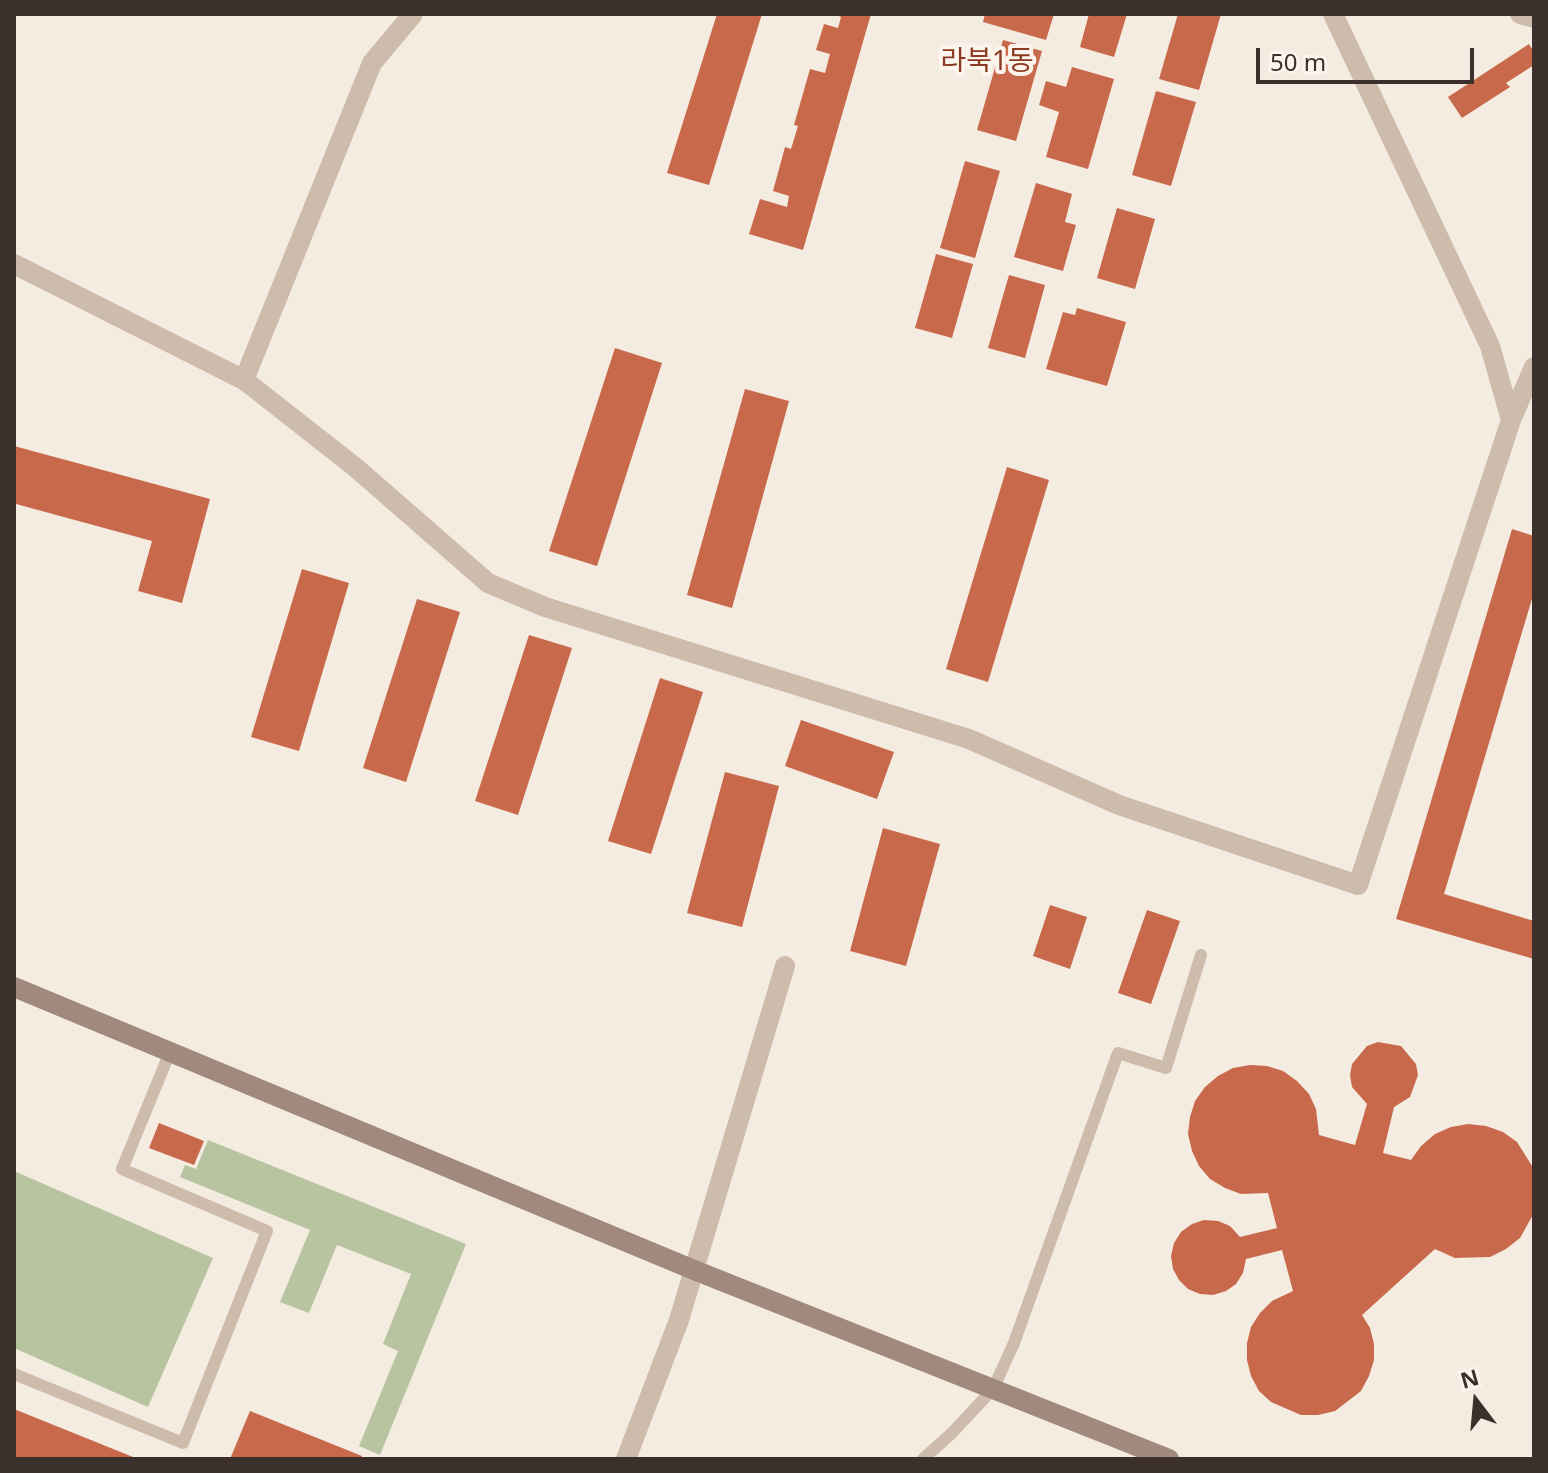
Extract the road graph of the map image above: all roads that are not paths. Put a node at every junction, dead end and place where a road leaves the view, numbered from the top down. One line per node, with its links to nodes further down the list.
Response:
1 (413, 14): 7 (street)
2 (1333, 14): 8 (street)
3 (1520, 14): 4 (street)
4 (1534, 18)
5 (14, 264): 7 (street)
6 (1534, 367): 8 (street)
7 (244, 380): 8 (street)
8 (1511, 420)
9 (1201, 955): 15 (lane)
10 (785, 966): 13 (street)
11 (14, 987): 12 (street)
12 (170, 1052): 13 (street); 14 (lane)
13 (694, 1270): 15 (street); 16 (street)
14 (14, 1374)
15 (993, 1389): 17 (lane); 18 (street)
16 (626, 1459)
17 (923, 1459)
18 (1169, 1459)

